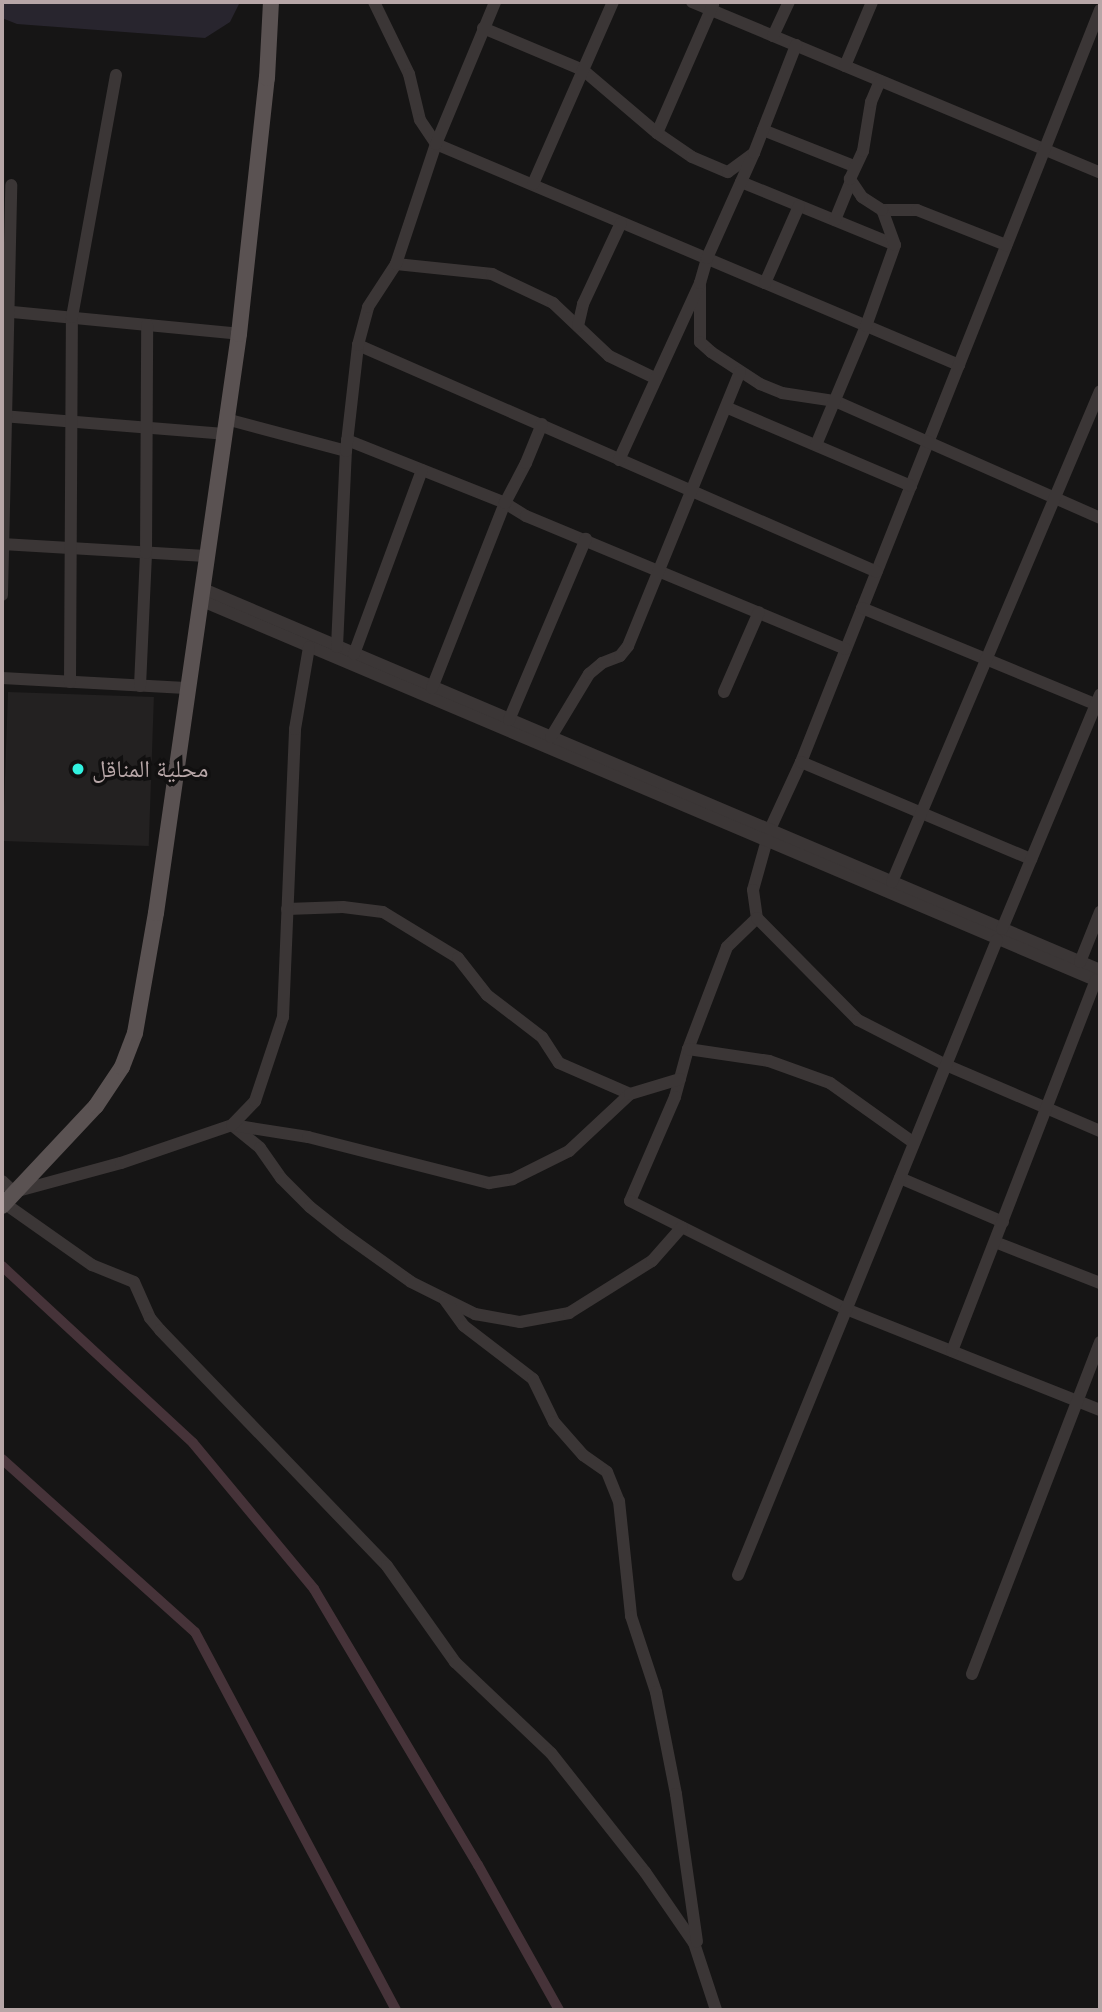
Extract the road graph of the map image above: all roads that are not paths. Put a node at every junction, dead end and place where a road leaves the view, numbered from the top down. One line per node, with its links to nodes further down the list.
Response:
1 (271, 2): 43 (main road)
2 (374, 2): 19 (street)
3 (495, 2): 10 (street)
4 (613, 2): 14 (street)
5 (692, 2): 8 (street)
6 (789, 2): 11 (street)
7 (872, 2): 13 (street)
8 (712, 6): 11 (street); 18 (street)
9 (1100, 10): 20 (street)
10 (483, 28): 14 (street); 19 (street)
11 (773, 36): 12 (street)
12 (796, 45): 13 (street); 17 (street)
13 (845, 66): 16 (street)
14 (583, 70): 18 (street); 26 (street)
15 (116, 75): 39 (street)
16 (880, 80): 20 (street); 22 (street)
17 (763, 130): 21 (street); 22 (street)
18 (657, 133): 21 (street)
19 (436, 144): 26 (street); 35 (street)
20 (1043, 149): 23 (street); 33 (street)
21 (754, 153): 24 (street)
22 (855, 166): 25 (street)
23 (1100, 173)
24 (741, 181): 28 (street); 34 (street)
25 (851, 181): 29 (street); 30 (street)
26 (533, 184): 31 (street)
27 (11, 185): 38 (street)
28 (799, 205): 30 (street); 37 (street)
29 (882, 210): 32 (street); 33 (street)
30 (835, 220): 32 (street)
31 (621, 223): 34 (street); 41 (street)
32 (895, 245): 42 (street)
33 (1006, 245): 45 (street)
34 (707, 258): 36 (street); 37 (street)
35 (396, 264): 41 (street); 44 (street)
36 (700, 283): 46 (street); 47 (street)
37 (765, 283): 42 (street)
38 (5, 311): 39 (street); 51 (street)
39 (72, 317): 40 (street); 52 (street)
40 (146, 325): 43 (street); 54 (street)
41 (578, 326): 47 (street)
42 (866, 326): 45 (street); 49 (street)
43 (239, 334): 55 (main road)
44 (358, 345): 53 (street); 58 (street)
45 (959, 365): 56 (street)
46 (740, 372): 49 (street); 50 (street)
47 (655, 378): 59 (street)
48 (1100, 391): 63 (street)
49 (835, 401): 56 (street); 57 (street)
50 (728, 408): 57 (street); 62 (street)
51 (4, 416): 52 (street); 67 (street)
52 (72, 420): 54 (street); 68 (street)
53 (542, 424): 59 (street); 64 (street)
54 (147, 426): 55 (street); 69 (street)
55 (225, 426): 58 (street); 70 (main road)
56 (929, 441): 61 (street); 63 (street)
57 (816, 445): 61 (street)
58 (347, 446): 60 (street); 78 (street)
59 (619, 460): 62 (street)
60 (422, 470): 64 (street); 80 (street)
61 (911, 486): 72 (street)
62 (690, 490): 71 (street); 72 (street)
63 (1055, 498): 65 (street); 81 (street)
64 (505, 503): 66 (street); 86 (street)
65 (1100, 518)
66 (586, 539): 71 (street); 89 (street)
67 (3, 544): 68 (street); 74 (street)
68 (71, 548): 69 (street); 83 (street)
69 (146, 553): 70 (street); 84 (street)
70 (206, 556): 73 (main road)
71 (657, 570): 76 (street); 90 (street)
72 (877, 572): 75 (street)
73 (201, 594): 77 (street); 78 (street); 85 (main road)
74 (2, 596)
75 (862, 608): 79 (street); 81 (street)
76 (759, 612): 79 (street); 87 (street)
77 (309, 647): 93 (street); 96 (street)
78 (337, 647): 80 (street)
79 (845, 649): 91 (street)
80 (354, 654): 86 (street)
81 (986, 659): 88 (street); 92 (street)
82 (2, 678): 83 (street)
83 (70, 682): 84 (street)
84 (140, 686): 85 (street)
85 (186, 688): 111 (main road)
86 (432, 688): 89 (street)
87 (724, 692)
88 (1099, 702): 94 (street)
89 (509, 720): 90 (street)
90 (551, 737): 93 (street)
91 (801, 762): 92 (street); 93 (street)
92 (921, 813): 94 (street); 95 (street)
93 (768, 835): 95 (street); 98 (street); 99 (street)
94 (1031, 859): 99 (street)
95 (892, 882): 99 (street)
96 (288, 909): 105 (street); 107 (street)
97 (1100, 912): 100 (street)
98 (757, 918): 102 (street); 103 (street)
99 (1000, 934): 100 (street); 101 (street); 103 (street)
100 (1080, 962): 101 (street)
101 (1099, 977): 106 (street)
102 (688, 1049): 104 (street); 109 (street)
103 (946, 1065): 106 (street); 109 (street)
104 (680, 1079): 105 (street); 113 (street)
105 (630, 1094): 107 (street)
106 (1048, 1108): 108 (street); 112 (street)
107 (232, 1125): 111 (street); 116 (street)
108 (1100, 1131)
109 (914, 1143): 110 (street)
110 (900, 1178): 112 (street); 117 (street)
111 (6, 1195): 124 (street)
112 (1003, 1222): 114 (street)
113 (682, 1227): 116 (street); 117 (street)
114 (995, 1242): 115 (street); 119 (street)
115 (1100, 1283)
116 (445, 1300): 124 (street)
117 (846, 1310): 119 (street); 122 (street)
118 (1100, 1342): 120 (street)
119 (952, 1351): 120 (street)
120 (1078, 1401): 121 (street); 123 (street)
121 (1100, 1410)
122 (738, 1575)
123 (972, 1674)
124 (697, 1950): 125 (street)
125 (716, 2010)

